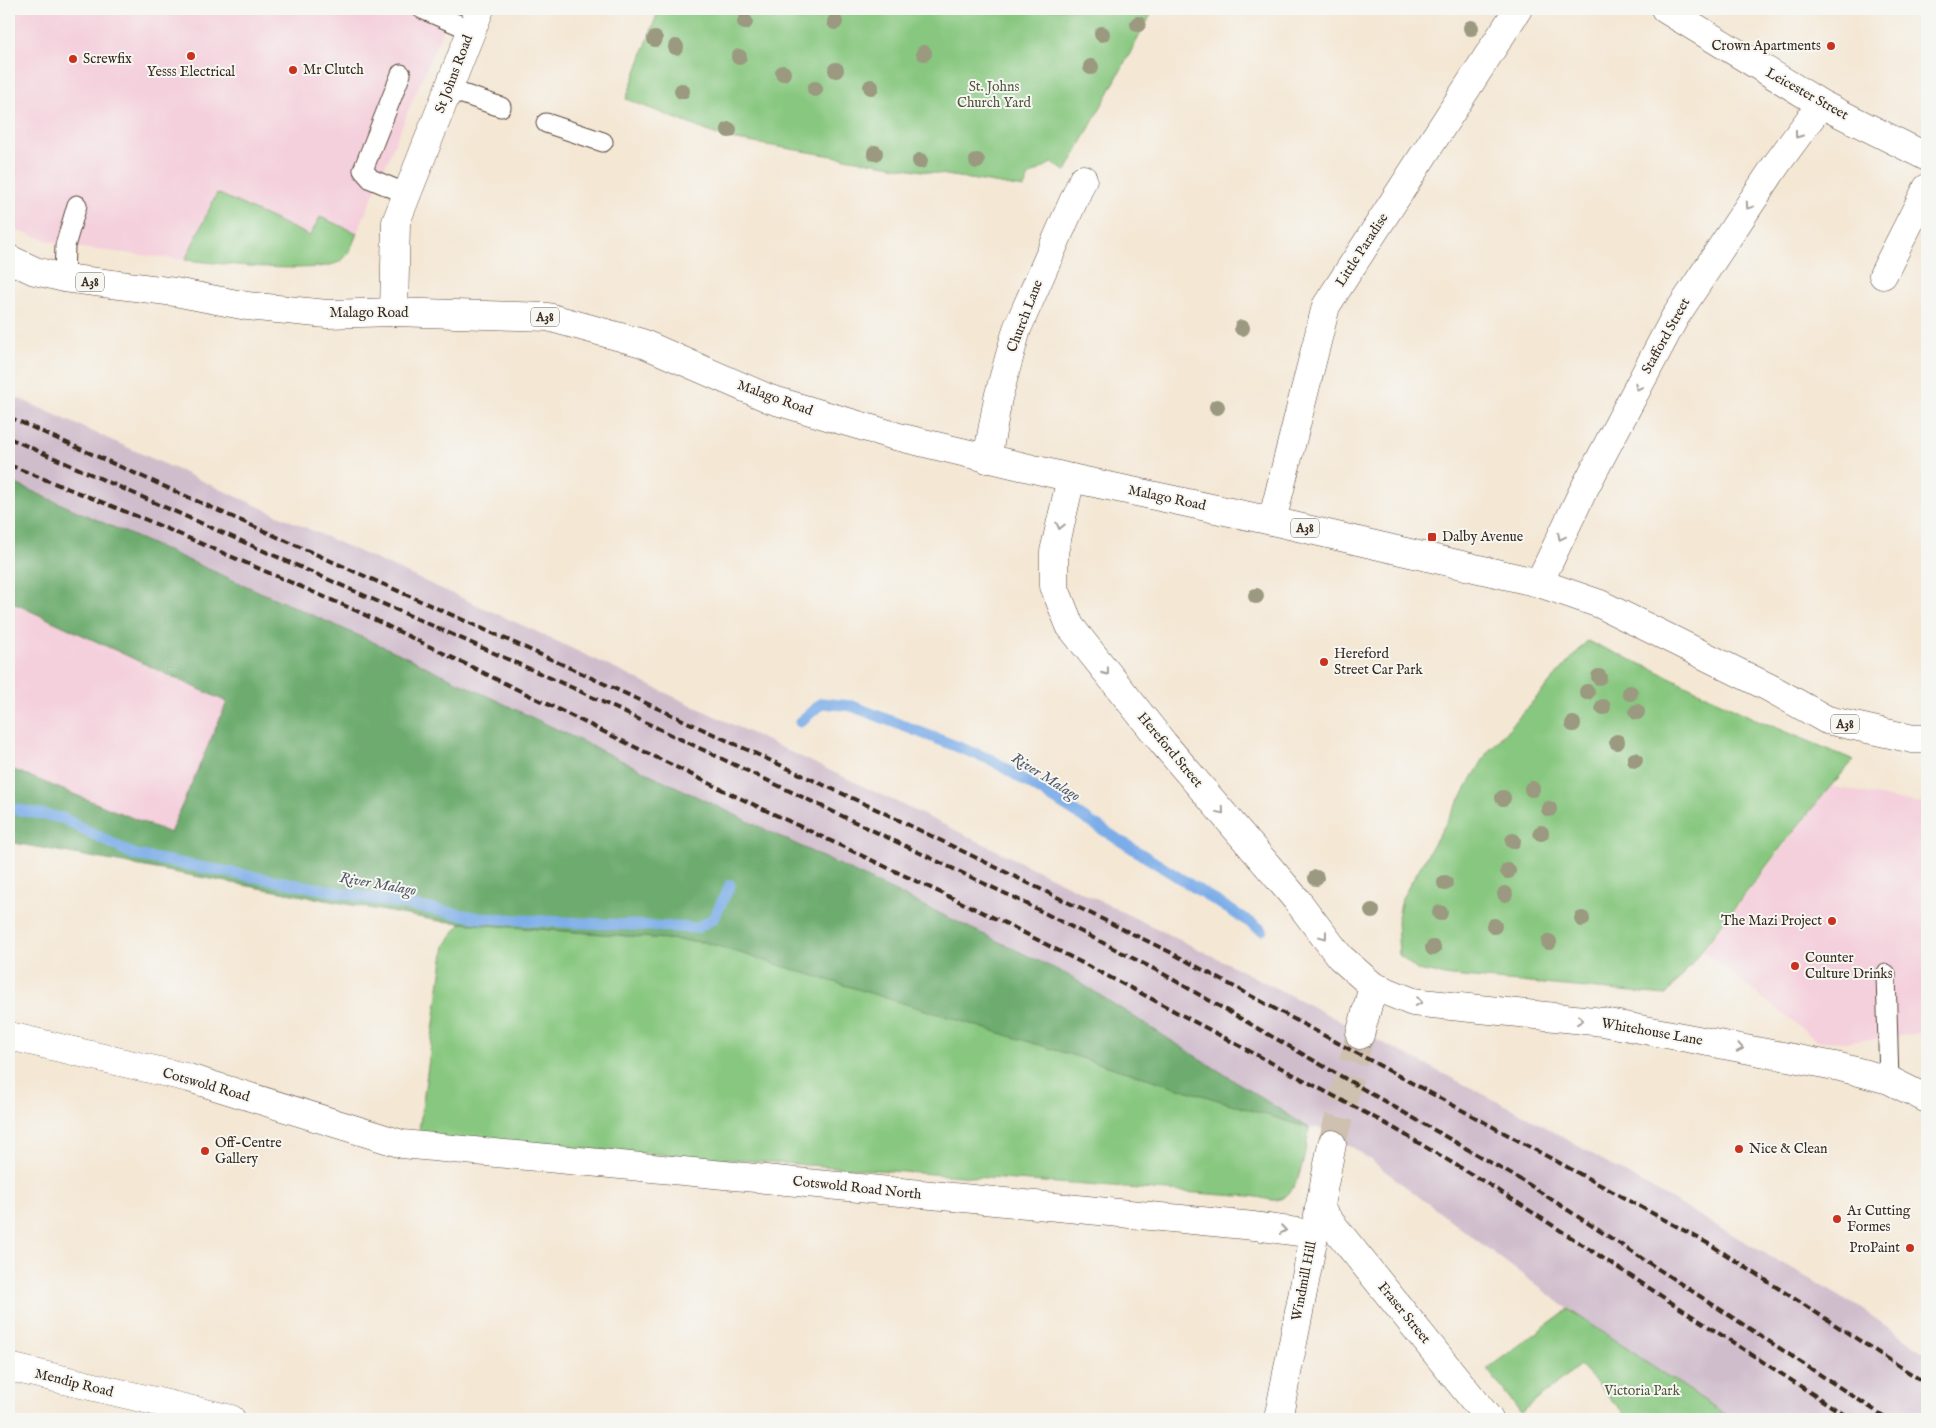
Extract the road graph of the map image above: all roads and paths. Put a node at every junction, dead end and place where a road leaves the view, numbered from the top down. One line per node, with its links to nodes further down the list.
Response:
1 (422, 9): 4 (lane)
2 (1518, 9): 22 (main road, Little Paradise)
3 (1665, 9): 7 (main road, Leicester Street)
4 (475, 20): 6 (main road, St Johns Road)
5 (402, 74): 13 (lane)
6 (448, 89): 8 (lane); 13 (main road, St Johns Road)
7 (1820, 104): 11 (main road, Leicester Street); 23 (main road, Stafford Street, one-way to 23)
8 (501, 107)
9 (546, 123): 10 (lane)
10 (603, 142)
11 (1927, 158)
12 (1083, 179): 20 (main road, Church Lane)
13 (408, 194): 19 (main road, St Johns Road)
14 (1924, 203): 17 (main road)
15 (77, 205): 18 (lane)
16 (9, 259): 18 (main road, Malago Road / A38)
17 (1883, 275)
18 (64, 278): 19 (main road, Malago Road / A38)
19 (394, 312): 20 (main road, Malago Road / A38)
20 (987, 459): 21 (main road, Malago Road / A38)
21 (1071, 478): 22 (main road, Malago Road / A38); 26 (main road, Hereford Street, one-way to 26)
22 (1272, 520): 23 (main road, Malago Road / A38)
23 (1538, 583): 24 (main road, A38)
24 (1927, 739)
25 (1886, 974): 29 (lane)
26 (1373, 986): 27 (main road); 29 (main road, Whitehouse Lane, one-way to 29)
27 (1360, 1035)
28 (9, 1036): 31 (main road, Cotswold Road)
29 (1889, 1080): 30 (main road, Whitehouse Lane)
30 (1924, 1089)
31 (402, 1144): 34 (main road, Cotswold Road North, one-way to 34)
32 (1332, 1144): 33 (main road, Windmill Hill)
33 (1319, 1208): 34 (main road, Windmill Hill); 39 (main road, Fraser Street)
34 (1313, 1234): 38 (main road, Windmill Hill)
35 (9, 1367): 36 (main road, Mendip Road)
36 (137, 1409): 37 (main road, Mendip Road)
37 (231, 1419)
38 (1278, 1419)
39 (1489, 1419)

